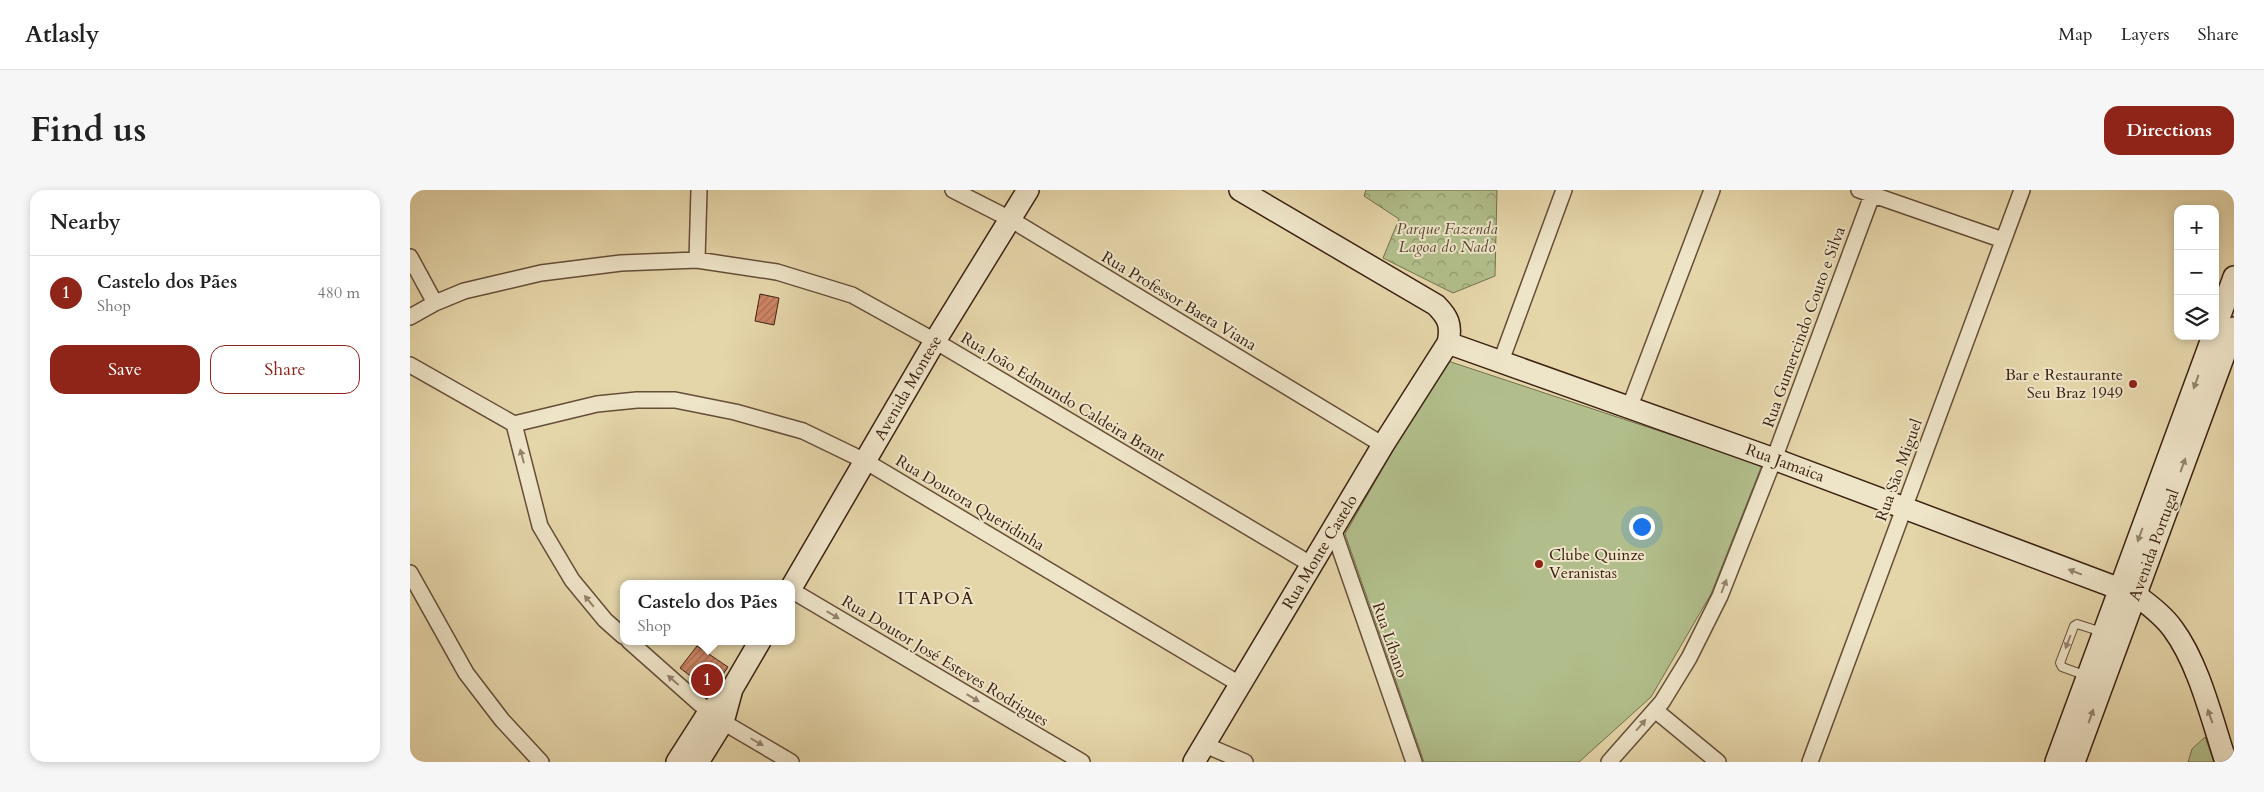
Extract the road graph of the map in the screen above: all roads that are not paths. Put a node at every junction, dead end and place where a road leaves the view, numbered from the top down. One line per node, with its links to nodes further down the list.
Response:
1 (699, 190): 12 (street)
2 (953, 190): 9 (street, Rua Professor Baeta Viana)
3 (1028, 190): 9 (street, Avenida Montese)
4 (1240, 190): 20 (street)
5 (1564, 190): 21 (street)
6 (1712, 190): 23 (street)
7 (2022, 190): 10 (street, Rua São Miguel)
8 (1868, 192): 10 (street); 26 (street, Rua Gumercindo Couto e Silva)
9 (1010, 219): 18 (street, Avenida Montese); 25 (street, Rua Professor Baeta Viana)
10 (2003, 240): 28 (street, Rua São Miguel)
11 (410, 257): 14 (street)
12 (697, 260): 14 (street, Rua João Edmundo Caldeira Brant); 18 (street, Rua João Edmundo Caldeira Brant)
13 (2234, 278): 16 (street)
14 (434, 302): 15 (street, Rua João Edmundo Caldeira Brant)
15 (410, 317)
16 (2219, 318)
17 (2234, 328): 34 (street, Avenida Portugal, one-way to 17)
18 (934, 340): 27 (street, Avenida Montese); 30 (street, Rua João Edmundo Caldeira Brant)
19 (2212, 340): 34 (street, Avenida Portugal, one-way to 34)
20 (1448, 343): 21 (street, Rua Jamaica); 25 (street, Rua Monte Castelo)
21 (1501, 361): 23 (street, Rua Jamaica)
22 (410, 365): 24 (street)
23 (1630, 406): 26 (street, Rua Jamaica)
24 (514, 424): 27 (street, Rua Doutora Queridinha); 36 (street, one-way to 24)
25 (1383, 445): 29 (street, Rua Monte Castelo)
26 (1774, 459): 28 (street, Rua Jamaica); 42 (street, Rua Gumercindo Couto e Silva, one-way to 26)
27 (865, 461): 32 (street, Avenida Montese); 41 (street, Rua Doutora Queridinha)
28 (1904, 508): 34 (street, Rua Jamaica, one-way to 28); 44 (street, Rua São Miguel)
29 (1333, 529): 30 (street, Rua Monte Castelo); 52 (street, Rua Líbano)
30 (1312, 566): 41 (street, Rua Monte Castelo)
31 (410, 573): 46 (street)
32 (795, 582)
33 (795, 591): 50 (street, Rua Doutor José Esteves Rodrigues, one-way to 50)
34 (2128, 593): 35 (street, Avenida Portugal); 58 (street, Avenida Portugal, one-way to 34); 59 (street, Rua Jamaica, one-way to 34)
35 (2101, 632): 39 (lane); 40 (street, Avenida Portugal); 40 (lane, one-way to 40)
36 (620, 633)
37 (634, 645): 43 (street, one-way to 37)
38 (758, 645): 43 (street)
39 (2090, 650)
40 (2088, 677): 57 (street, Avenida Portugal)
41 (1241, 685): 45 (street, Rua Monte Castelo)
42 (1655, 710): 53 (street, Rua Gumercindo Couto e Silva, one-way to 42); 54 (street)
43 (716, 717): 47 (street); 48 (street); 49 (street, one-way to 49)
44 (1819, 738): 55 (street); 56 (street, Rua São Miguel)
45 (1200, 754): 51 (street)
46 (541, 762)
47 (677, 762)
48 (698, 762)
49 (791, 762)
50 (1082, 762)
51 (1245, 762)
52 (1414, 762)
53 (1609, 762)
54 (1718, 762)
55 (1799, 762)
56 (1810, 762)
57 (2056, 762)
58 (2074, 762)
59 (2226, 762)

